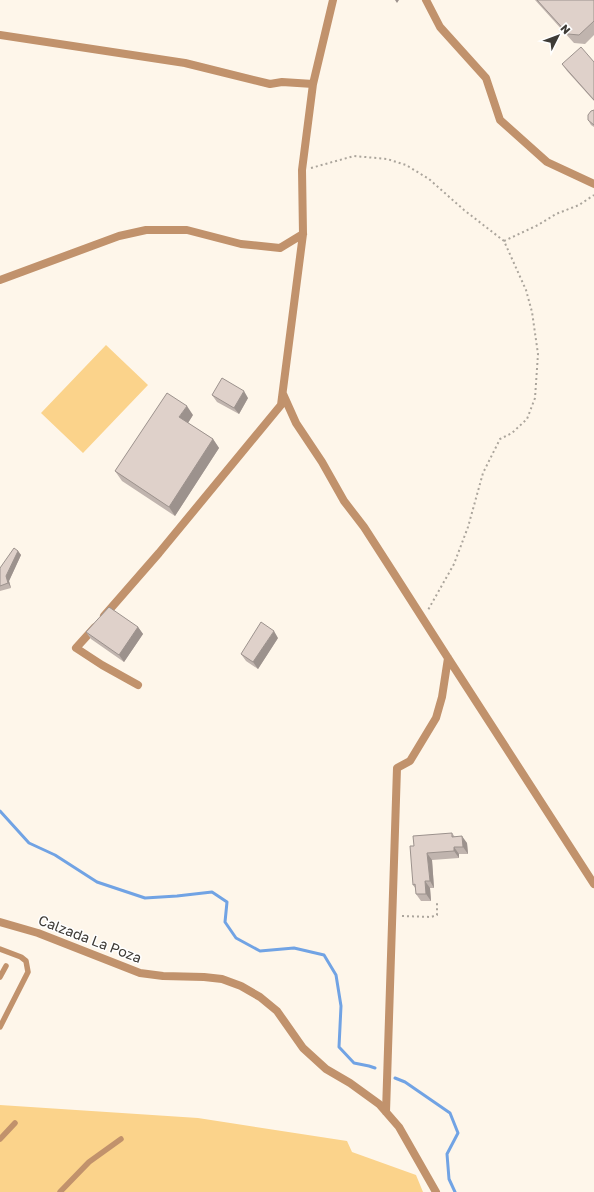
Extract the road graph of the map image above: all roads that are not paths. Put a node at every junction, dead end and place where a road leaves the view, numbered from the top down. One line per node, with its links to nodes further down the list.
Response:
1 (333, 0): 4 (street)
2 (426, 0): 5 (street)
3 (0, 35): 4 (street)
4 (313, 84): 6 (street)
5 (594, 184)
6 (303, 234): 7 (street); 8 (street)
7 (0, 280)
8 (282, 393): 9 (street); 10 (street)
9 (448, 658): 11 (street); 17 (street)
10 (138, 685)
11 (594, 884)
12 (0, 922): 17 (street, Calzada La Poza)
13 (0, 950): 16 (lane)
14 (6, 966): 15 (lane)
15 (0, 977)
16 (0, 1027)
17 (386, 1112): 22 (street, Calzada La Poza)
18 (15, 1123): 19 (lane)
19 (0, 1139)
20 (121, 1139): 21 (lane)
21 (60, 1192)
22 (436, 1192)

